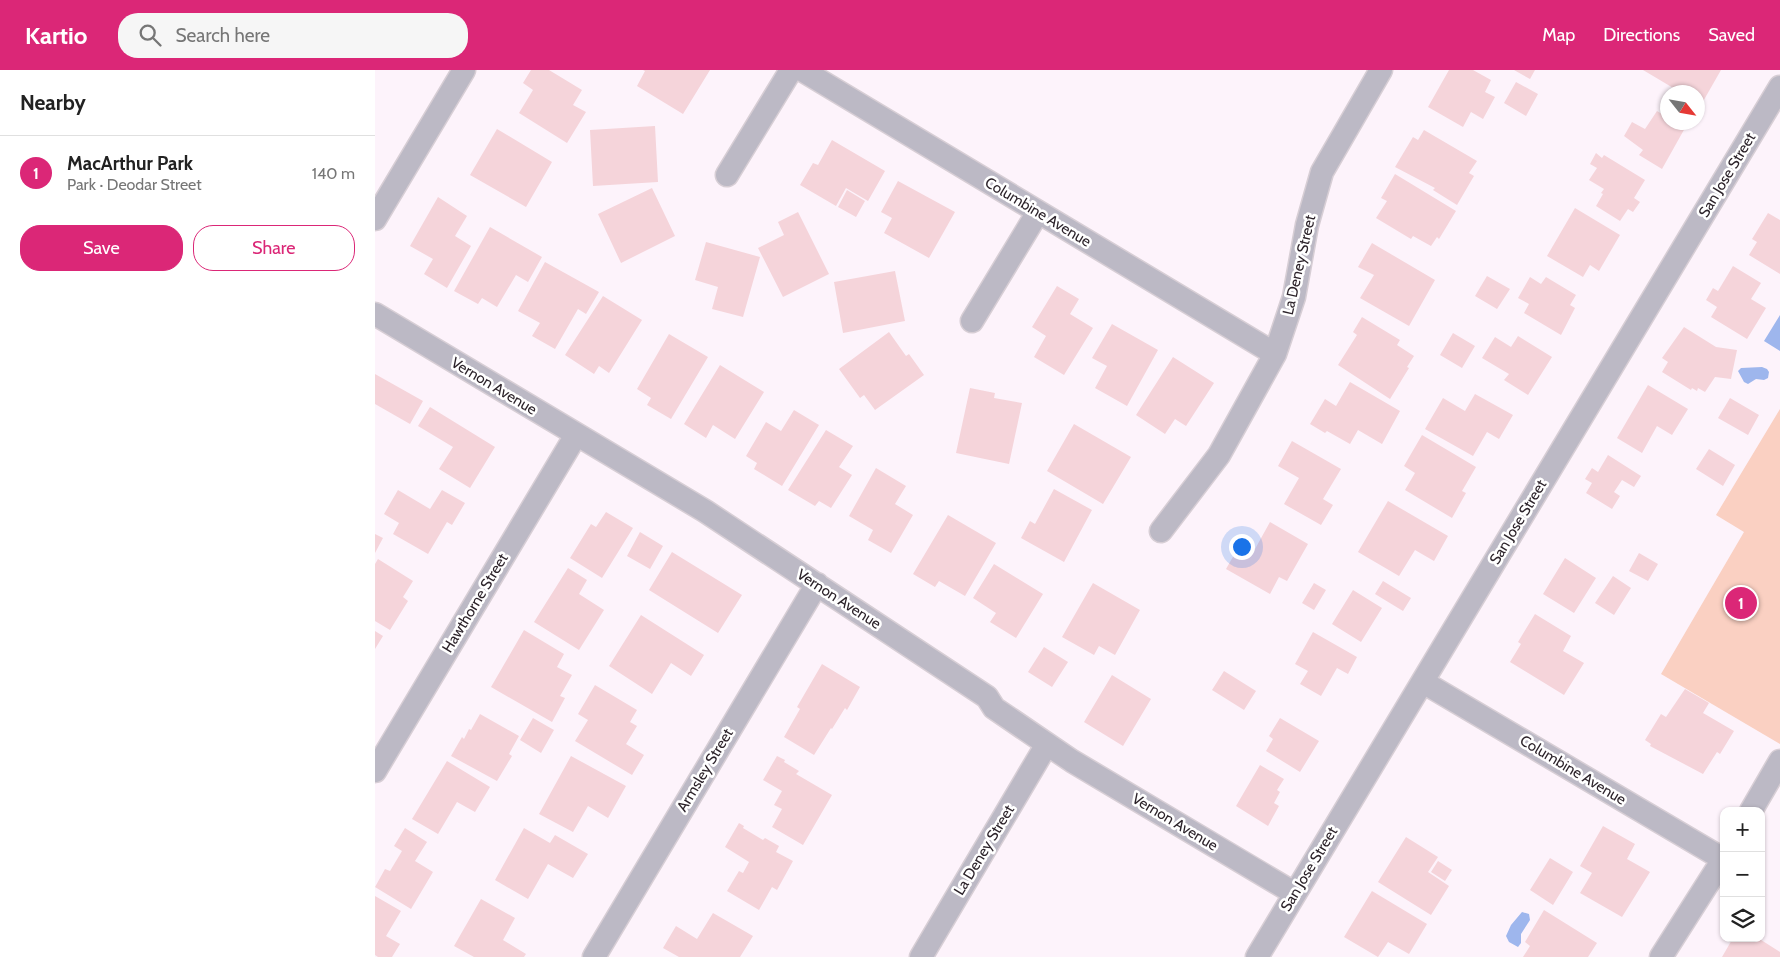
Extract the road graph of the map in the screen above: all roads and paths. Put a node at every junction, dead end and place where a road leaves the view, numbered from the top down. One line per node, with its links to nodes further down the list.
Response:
1 (464, 70): 8 (street)
2 (791, 70): 6 (street)
3 (802, 70): 7 (street, Columbine Avenue)
4 (1373, 73): 11 (street, La Deney Street)
5 (1780, 87): 15 (street, San Jose Street)
6 (727, 175)
7 (1038, 212): 10 (street); 11 (street, Columbine Avenue)
8 (375, 219)
9 (375, 314): 12 (street, Vernon Avenue)
10 (972, 321)
11 (1275, 354): 13 (street, La Deney Street)
12 (575, 435): 14 (street, Vernon Avenue); 18 (street, Hawthorne Street)
13 (1161, 531)
14 (817, 584): 16 (street, Vernon Avenue); 23 (street, Armsley Street)
15 (1423, 682): 20 (street, Columbine Avenue); 22 (street, San Jose Street)
16 (1047, 744): 22 (street, Vernon Avenue); 24 (street, La Deney Street)
17 (1780, 761): 19 (street)
18 (375, 771)
19 (1753, 807)
20 (1720, 856)
21 (1720, 863): 26 (street)
22 (1295, 893): 25 (street, San Jose Street)
23 (594, 957)
24 (921, 957)
25 (1257, 957)
26 (1661, 957)

